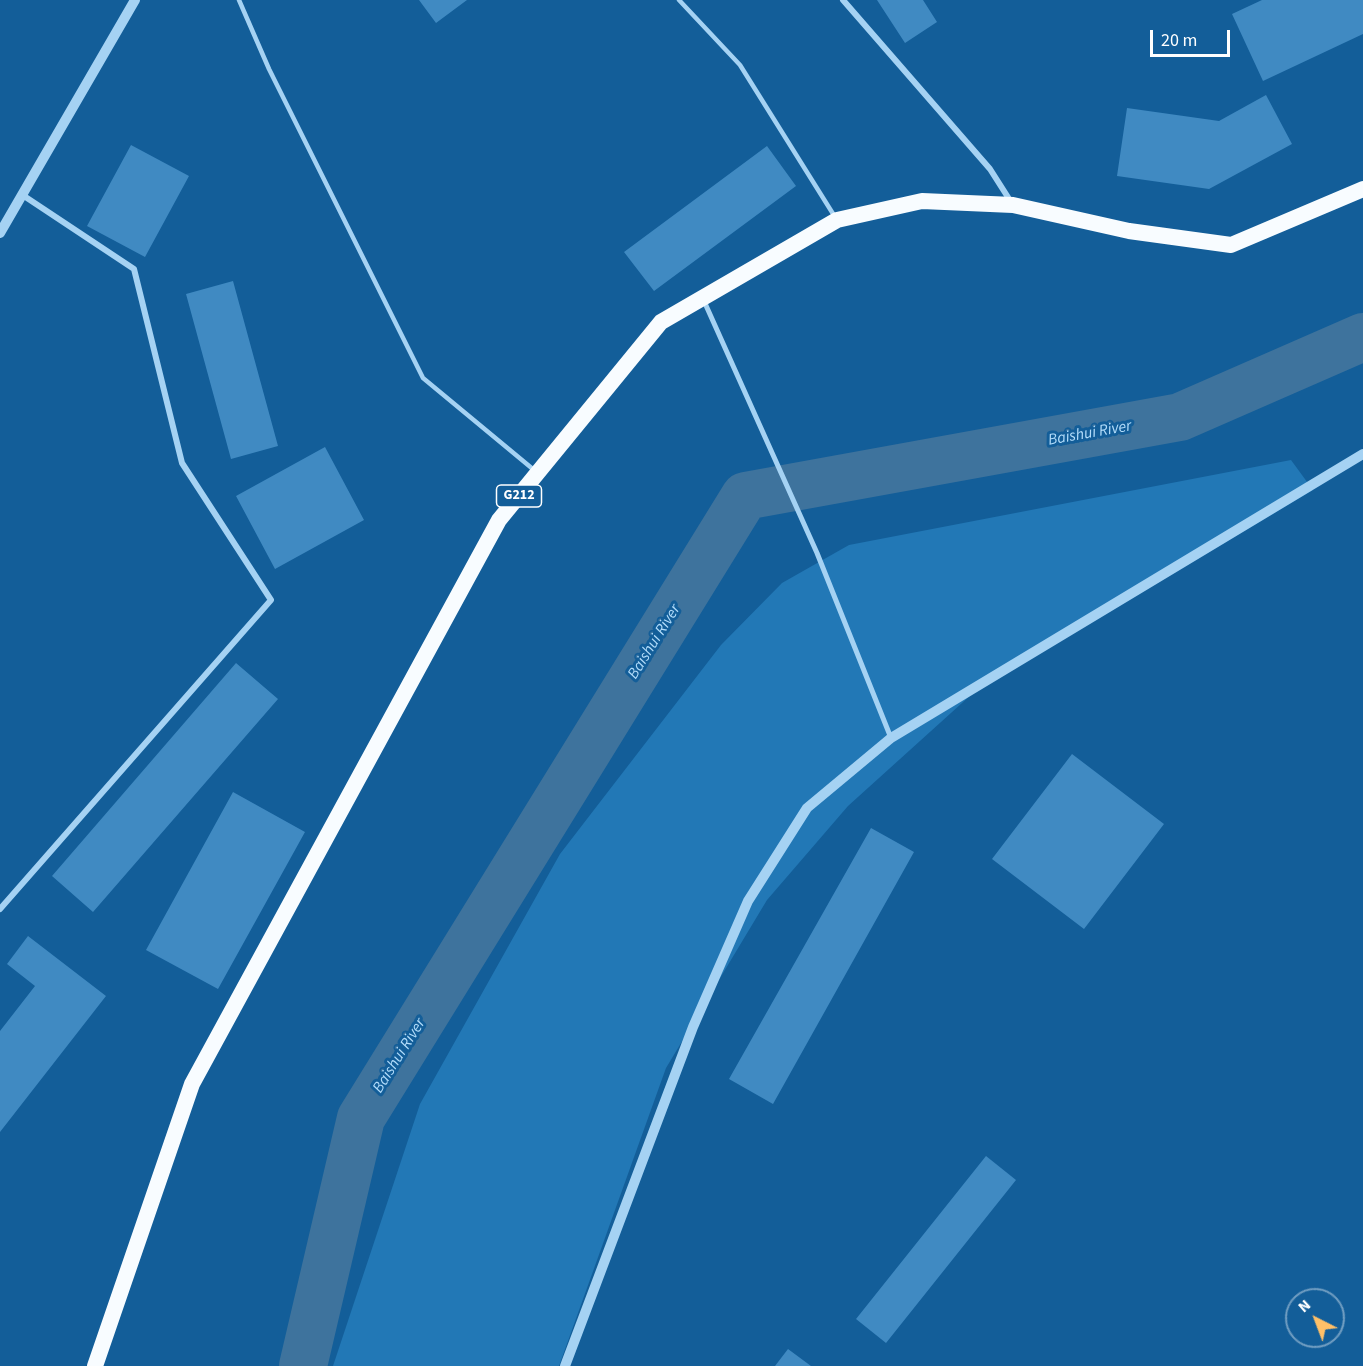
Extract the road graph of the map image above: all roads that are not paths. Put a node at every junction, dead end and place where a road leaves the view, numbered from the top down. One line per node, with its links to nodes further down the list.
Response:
1 (135, 0): 6 (street)
2 (239, 0): 12 (lane)
3 (679, 0): 8 (lane)
4 (843, 0): 7 (street)
5 (1363, 189): 7 (highway, G212)
6 (21, 194): 9 (street); 14 (street)
7 (1012, 205): 8 (highway, G212)
8 (837, 220): 10 (highway, G212)
9 (0, 233)
10 (702, 298): 12 (highway, G212); 13 (street)
11 (1363, 454): 13 (street)
12 (537, 473): 15 (highway, G212)
13 (891, 738): 16 (street)
14 (0, 909)
15 (95, 1366)
16 (565, 1366)

